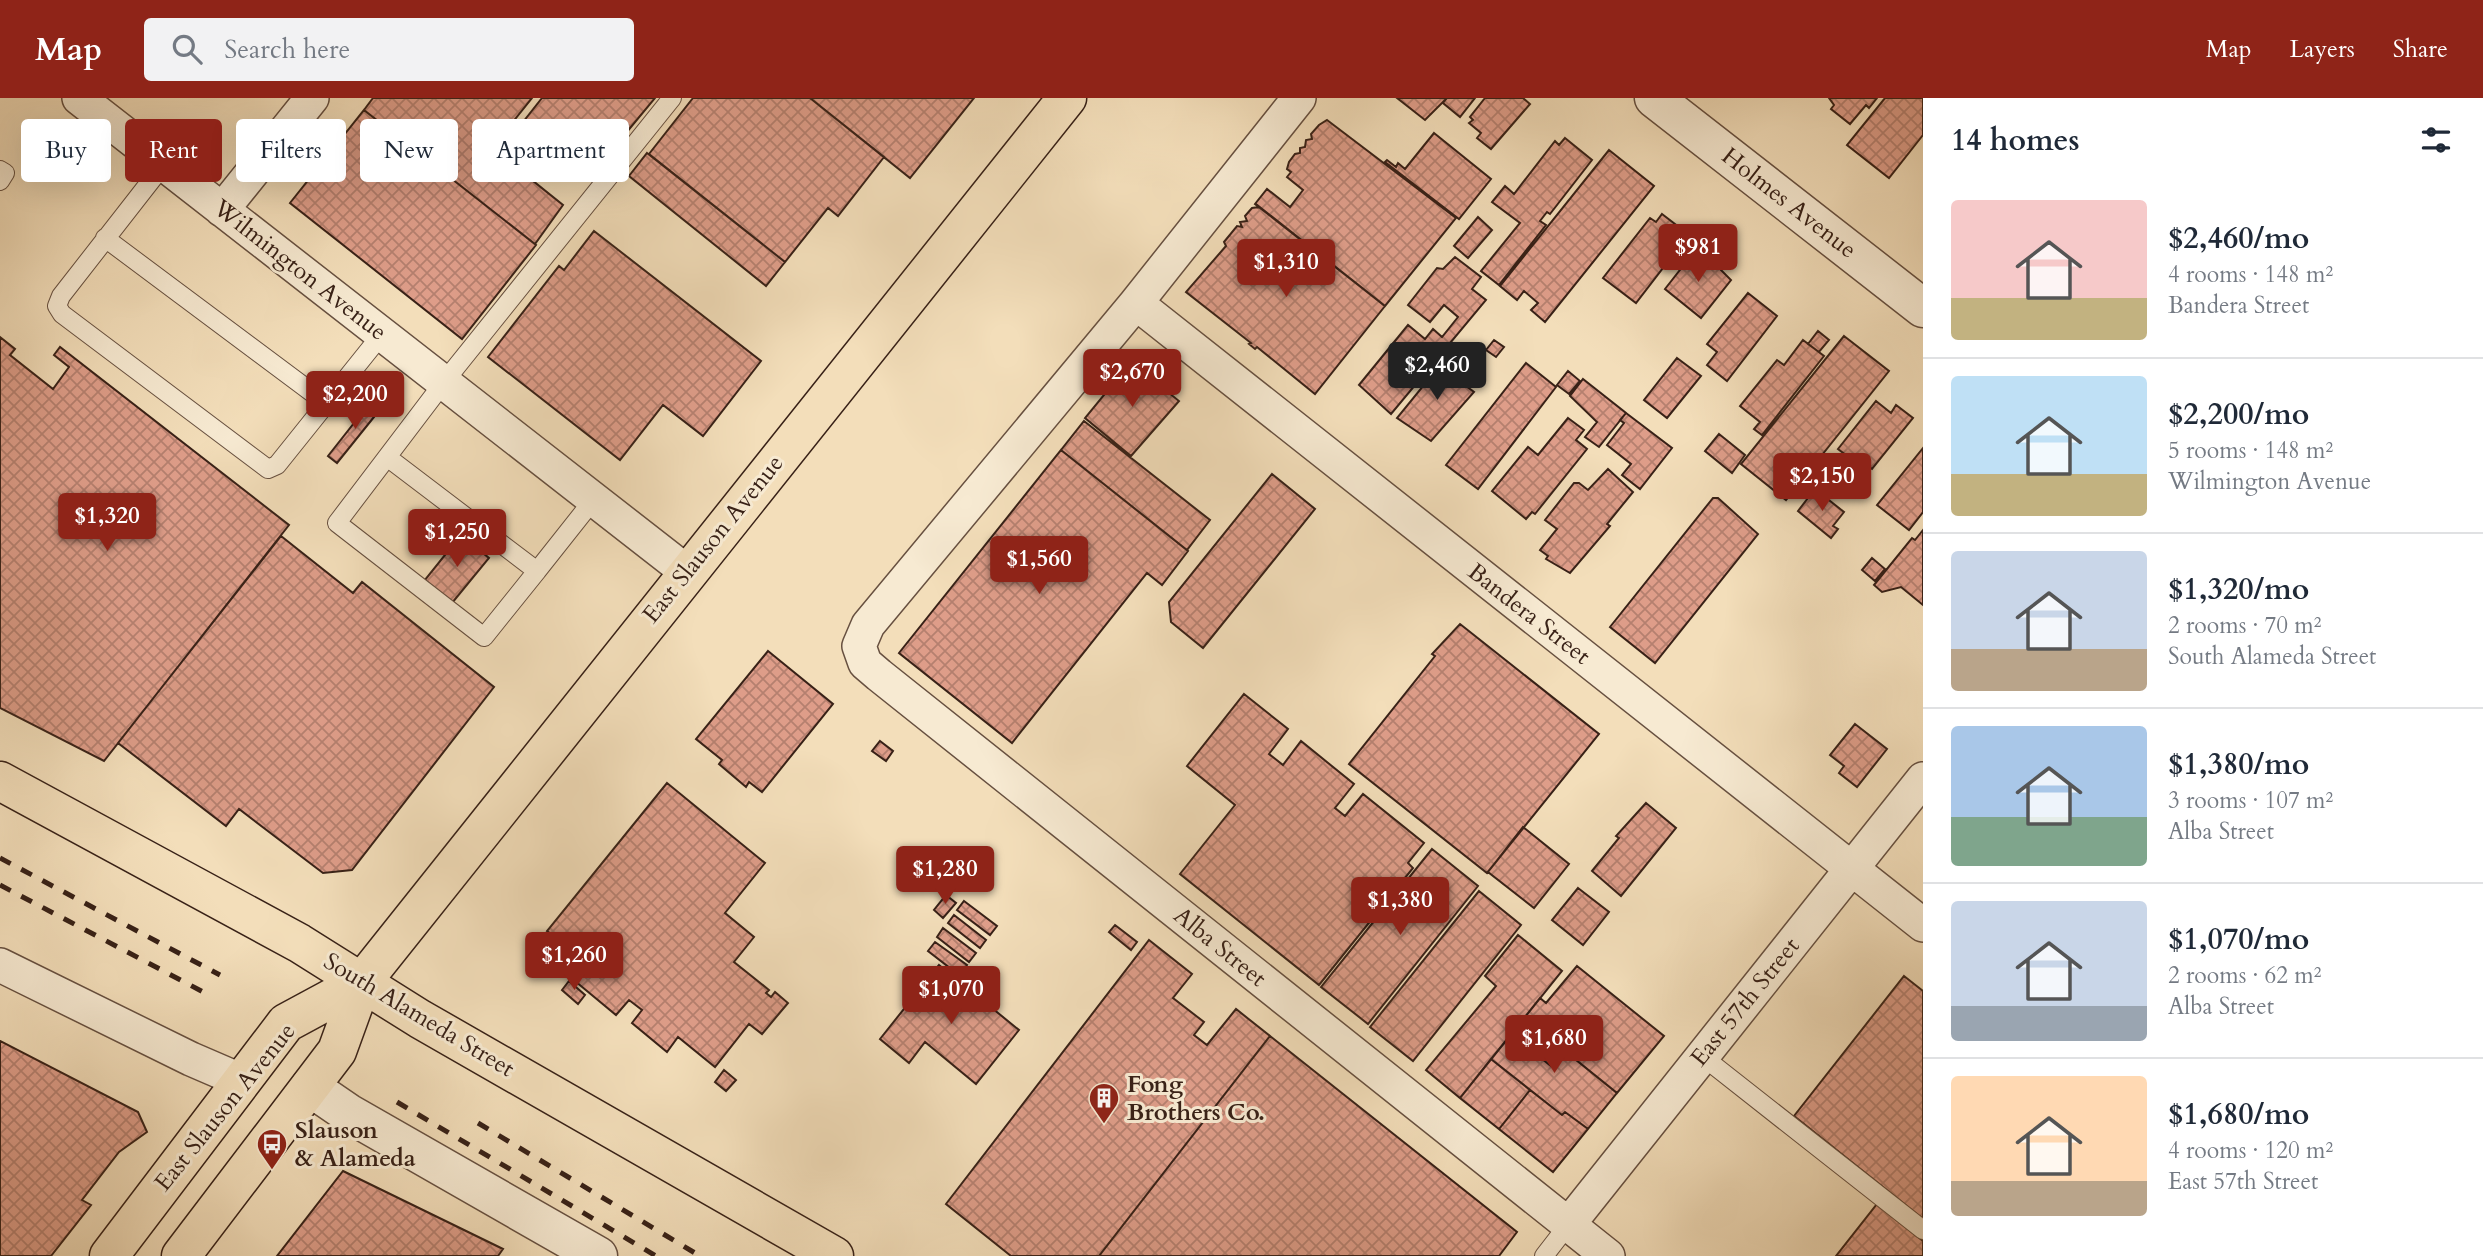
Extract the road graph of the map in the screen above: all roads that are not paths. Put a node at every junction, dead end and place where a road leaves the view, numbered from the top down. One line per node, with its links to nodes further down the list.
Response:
1 (79, 98): 7 (street, Wilmington Avenue)
2 (312, 98): 12 (street)
3 (672, 98): 17 (lane)
4 (1067, 98): 22 (main road, East Slauson Avenue)
5 (1299, 98): 14 (street)
6 (1654, 98): 15 (street, Holmes Avenue)
7 (125, 134)
8 (0, 170): 9 (lane)
9 (0, 181)
10 (149, 182): 13 (lane)
11 (186, 182): 12 (street, Wilmington Avenue)
12 (222, 210): 16 (street, Wilmington Avenue)
13 (106, 238): 18 (lane); 18 (lane)
14 (1136, 303): 25 (street, Bandera Street); 32 (street, Alba Street)
15 (1923, 308)
16 (382, 334): 17 (street, Wilmington Avenue); 18 (lane)
17 (444, 382): 19 (lane); 20 (street, Wilmington Avenue)
18 (326, 403)
19 (387, 457): 21 (lane); 21 (lane)
20 (594, 499): 21 (lane); 22 (street, Wilmington Avenue)
21 (537, 571)
22 (687, 572): 28 (main road, East Slauson Avenue)
23 (1923, 779): 25 (street, East 57th Street)
24 (0, 781): 28 (main road, South Alameda Street)
25 (1851, 869): 26 (street, Bandera Street); 29 (street, East 57th Street)
26 (1923, 925)
27 (0, 965): 30 (street)
28 (362, 982): 30 (main road, East Slauson Avenue); 31 (main road, East Slauson Avenue); 37 (main road, South Alameda Street)
29 (1702, 1056): 32 (street, East 57th Street); 33 (lane)
30 (242, 1081): 35 (main road, East Slauson Avenue)
31 (310, 1087): 34 (street); 36 (main road, East Slauson Avenue)
32 (1568, 1224): 38 (lane); 39 (street, Alba Street)
33 (1923, 1230)
34 (584, 1253)
35 (109, 1256)
36 (181, 1256)
37 (834, 1256)
38 (1544, 1256)
39 (1608, 1256)

